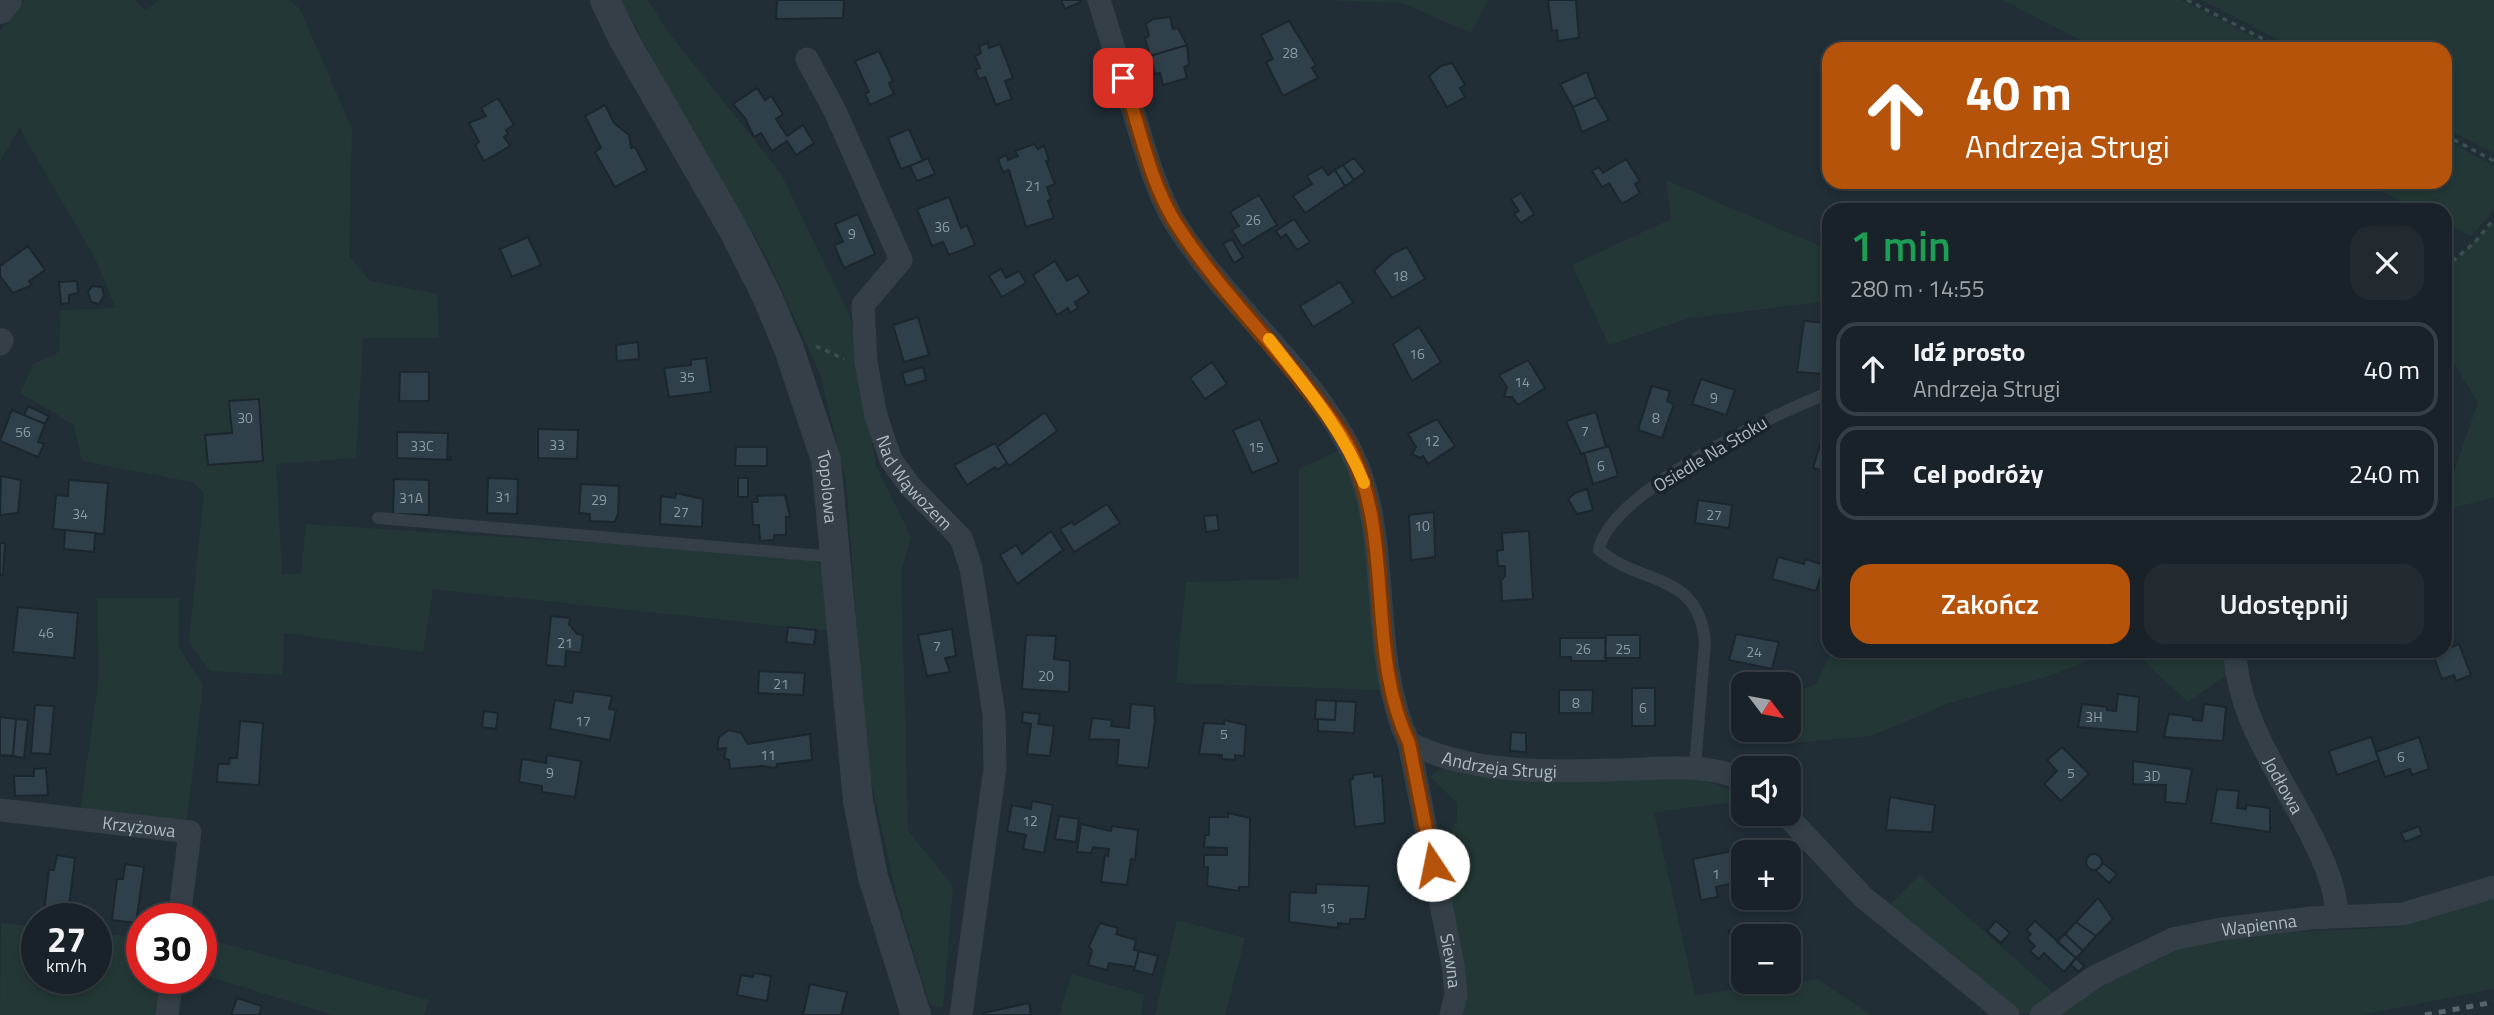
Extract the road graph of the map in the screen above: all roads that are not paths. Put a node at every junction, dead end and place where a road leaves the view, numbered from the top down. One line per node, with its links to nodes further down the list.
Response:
1 (7, 0): 4 (street)
2 (606, 0): 8 (street, Topolowa)
3 (1099, 0): 10 (street)
4 (0, 9)
5 (807, 59): 21 (street, Nad Wąwozem)
6 (1822, 396): 11 (lane, Osiedle Na Stoku)
7 (378, 518): 8 (lane)
8 (837, 557): 20 (street, Topolowa)
9 (2236, 658): 17 (street, Jodłowa)
10 (1409, 743): 11 (street, Andrzeja Strugi); 22 (street, Siewna)
11 (1695, 767): 12 (street, Andrzeja Strugi)
12 (1731, 776)
13 (0, 810): 16 (street, Krzyżowa)
14 (1796, 826): 23 (street)
15 (2494, 887): 17 (street, Wapienna)
16 (181, 903)
17 (2338, 916): 24 (street, Wapienna)
18 (170, 994): 19 (street)
19 (167, 1015)
20 (916, 1015)
21 (961, 1015)
22 (1451, 1015)
23 (2008, 1015)
24 (2041, 1015)

